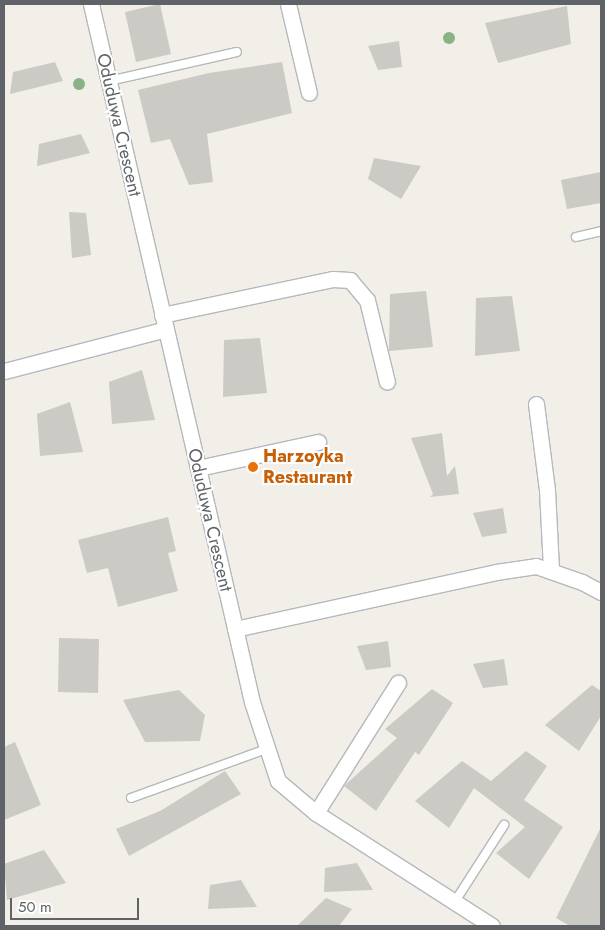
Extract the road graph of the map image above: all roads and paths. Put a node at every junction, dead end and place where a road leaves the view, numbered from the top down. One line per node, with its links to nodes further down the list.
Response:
1 (91, 4): 4 (street, Oduduwa Crescent)
2 (288, 4): 5 (street)
3 (237, 52): 4 (lane)
4 (109, 81): 8 (street, Oduduwa Crescent)
5 (309, 93)
6 (601, 232): 7 (lane)
7 (576, 238)
8 (164, 322): 9 (street); 10 (street); 13 (street, Oduduwa Crescent)
9 (4, 372)
10 (387, 382)
11 (536, 404): 14 (street)
12 (318, 442): 13 (street)
13 (198, 468): 16 (street, Oduduwa Crescent)
14 (551, 570): 15 (street); 16 (street)
15 (601, 592)
16 (235, 629): 18 (street, Oduduwa Crescent)
17 (398, 683): 20 (street)
18 (266, 749): 19 (lane); 20 (street, Oduduwa Crescent)
19 (131, 798)
20 (316, 813): 22 (street, Oduduwa Crescent)
21 (504, 825): 22 (lane)
22 (454, 903): 23 (street, Oduduwa Crescent)
23 (492, 926)

